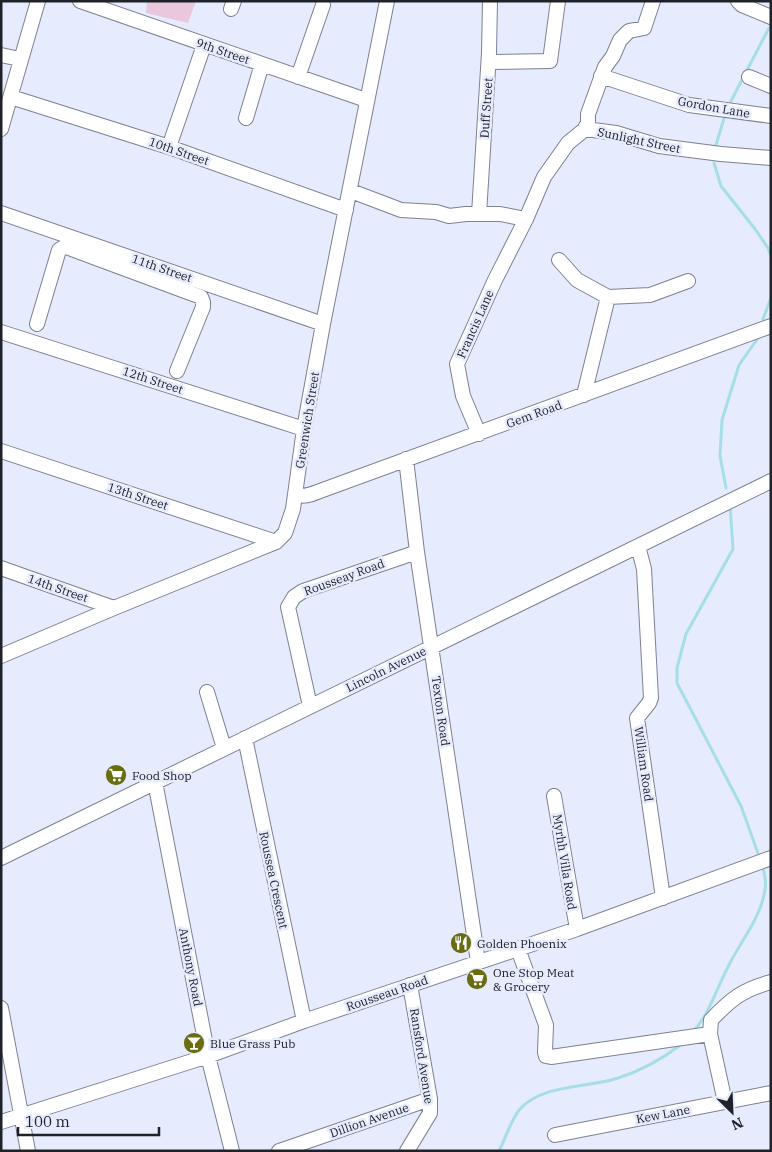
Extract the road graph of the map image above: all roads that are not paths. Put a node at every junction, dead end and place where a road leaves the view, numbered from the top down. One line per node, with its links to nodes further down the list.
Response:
1 (38, 1): 12 (street)
2 (80, 1): 10 (street, 9th Street)
3 (387, 1): 20 (street, Greenwich Street)
4 (490, 1): 13 (street, Duff Street)
5 (558, 1): 13 (street)
6 (653, 1): 15 (street)
7 (738, 1): 9 (street)
8 (323, 5): 16 (street)
9 (771, 17)
10 (204, 45): 14 (street, 9th Street); 25 (street)
11 (1, 54): 12 (street)
12 (20, 59): 19 (street)
13 (489, 62): 30 (street, Duff Street)
14 (262, 64): 16 (street, 9th Street); 22 (street)
15 (601, 76): 21 (street, Gordon Lane); 24 (street)
16 (298, 77): 20 (street, 9th Street)
17 (749, 77): 18 (street)
18 (771, 86)
19 (10, 97): 23 (street); 25 (street, 10th Street)
20 (366, 100): 27 (street, Greenwich Street)
21 (771, 116)
22 (246, 118)
23 (1, 129)
24 (584, 130): 26 (street, Sunlight Street); 31 (street, Sunlight Street)
25 (169, 147): 28 (street, 10th Street)
26 (771, 158)
27 (351, 191): 28 (street, Greenwich Street); 30 (street)
28 (346, 210): 37 (street, Greenwich Street)
29 (1, 213): 32 (street, 11th Street)
30 (479, 214): 31 (street)
31 (526, 219): 43 (street, Francis Lane)
32 (103, 254): 36 (street); 37 (street, 11th Street); 40 (street)
33 (559, 260): 35 (street)
34 (688, 281): 35 (street)
35 (608, 297): 41 (street)
36 (37, 324)
37 (323, 324): 42 (street, Greenwich Street)
38 (771, 326): 41 (street, Gem Road)
39 (1, 332): 42 (street, 12th Street)
40 (176, 371)
41 (584, 395): 43 (street, Gem Road)
42 (304, 429): 47 (street, Greenwich Street)
43 (478, 434): 45 (street, Gem Road)
44 (1, 451): 48 (street, 13th Street)
45 (406, 459): 47 (street, Gem Road); 50 (street, Texton Road)
46 (771, 481): 49 (street, Lincoln Avenue)
47 (296, 494): 48 (street, Greenwich Street)
48 (276, 542): 52 (street)
49 (638, 546): 53 (street, Lincoln Avenue); 63 (street, William Road)
50 (416, 552): 53 (street, Texton Road); 56 (street, Rousseay Road)
51 (1, 568): 52 (street, 14th Street)
52 (114, 608): 54 (street)
53 (432, 647): 56 (street, Lincoln Avenue); 66 (street, Texton Road)
54 (1, 656)
55 (206, 692): 58 (street)
56 (310, 706): 57 (street, Lincoln Avenue)
57 (245, 738): 58 (street, Lincoln Avenue); 70 (street, Roussea Crescent)
58 (224, 748): 59 (street, Lincoln Avenue)
59 (155, 782): 61 (street, Lincoln Avenue); 72 (street, Anthony Road)
60 (554, 796): 64 (street, Myrhh Villa Road)
61 (1, 858)
62 (770, 858): 63 (street, Rousseau Road)
63 (663, 898): 64 (street, Rousseau Road)
64 (576, 929): 65 (street, Rousseau Road)
65 (518, 949): 66 (street, Rousseau Road); 71 (street)
66 (478, 962): 68 (street, Rousseau Road)
67 (771, 982): 71 (street)
68 (410, 985): 70 (street, Rousseau Road); 74 (street, Ransford Avenue)
69 (1, 1008): 76 (street)
70 (304, 1021): 72 (street, Rousseau Road)
71 (710, 1034): 75 (street)
72 (208, 1056): 76 (street, Rousseau Road); 80 (street, Anthony Road)
73 (771, 1093): 75 (street, Kew Lane)
74 (430, 1098): 81 (street, Dillion Avenue); 82 (street, Ransford Avenue)
75 (725, 1102): 78 (street, Kew Lane)
76 (22, 1114): 77 (street, Rousseau Road); 79 (street)
77 (1, 1122)
78 (555, 1135)
79 (28, 1151)
80 (232, 1151)
81 (279, 1151)
82 (407, 1151)

